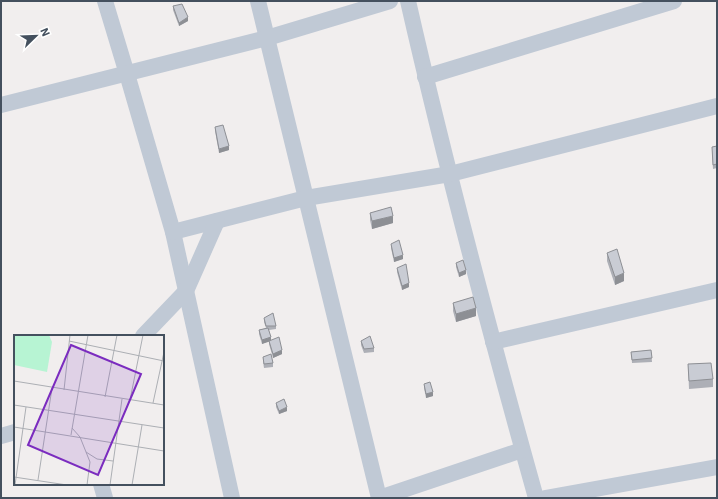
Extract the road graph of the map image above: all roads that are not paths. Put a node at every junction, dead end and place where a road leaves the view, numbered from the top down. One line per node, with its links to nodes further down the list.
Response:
1 (105, 1): 7 (street)
2 (258, 1): 6 (street)
3 (390, 1): 6 (street)
4 (408, 1): 8 (street)
5 (674, 1): 8 (street)
6 (267, 38): 7 (street); 12 (street)
7 (128, 74): 9 (street); 14 (street)
8 (425, 77): 11 (street)
9 (1, 106)
10 (717, 106): 11 (street)
11 (450, 174): 12 (street); 18 (street)
12 (306, 198): 13 (street); 26 (street)
13 (217, 221): 14 (street); 16 (street)
14 (173, 232): 16 (street)
15 (717, 290): 18 (street)
16 (186, 291): 17 (street); 25 (street)
17 (144, 335)
18 (494, 342): 21 (street)
19 (14, 432): 20 (street)
20 (1, 436)
21 (522, 450): 26 (street); 27 (street)
22 (717, 467): 28 (street)
23 (101, 485): 24 (street)
24 (105, 498)
25 (232, 498)
26 (379, 498)
27 (536, 498)
28 (545, 498)

